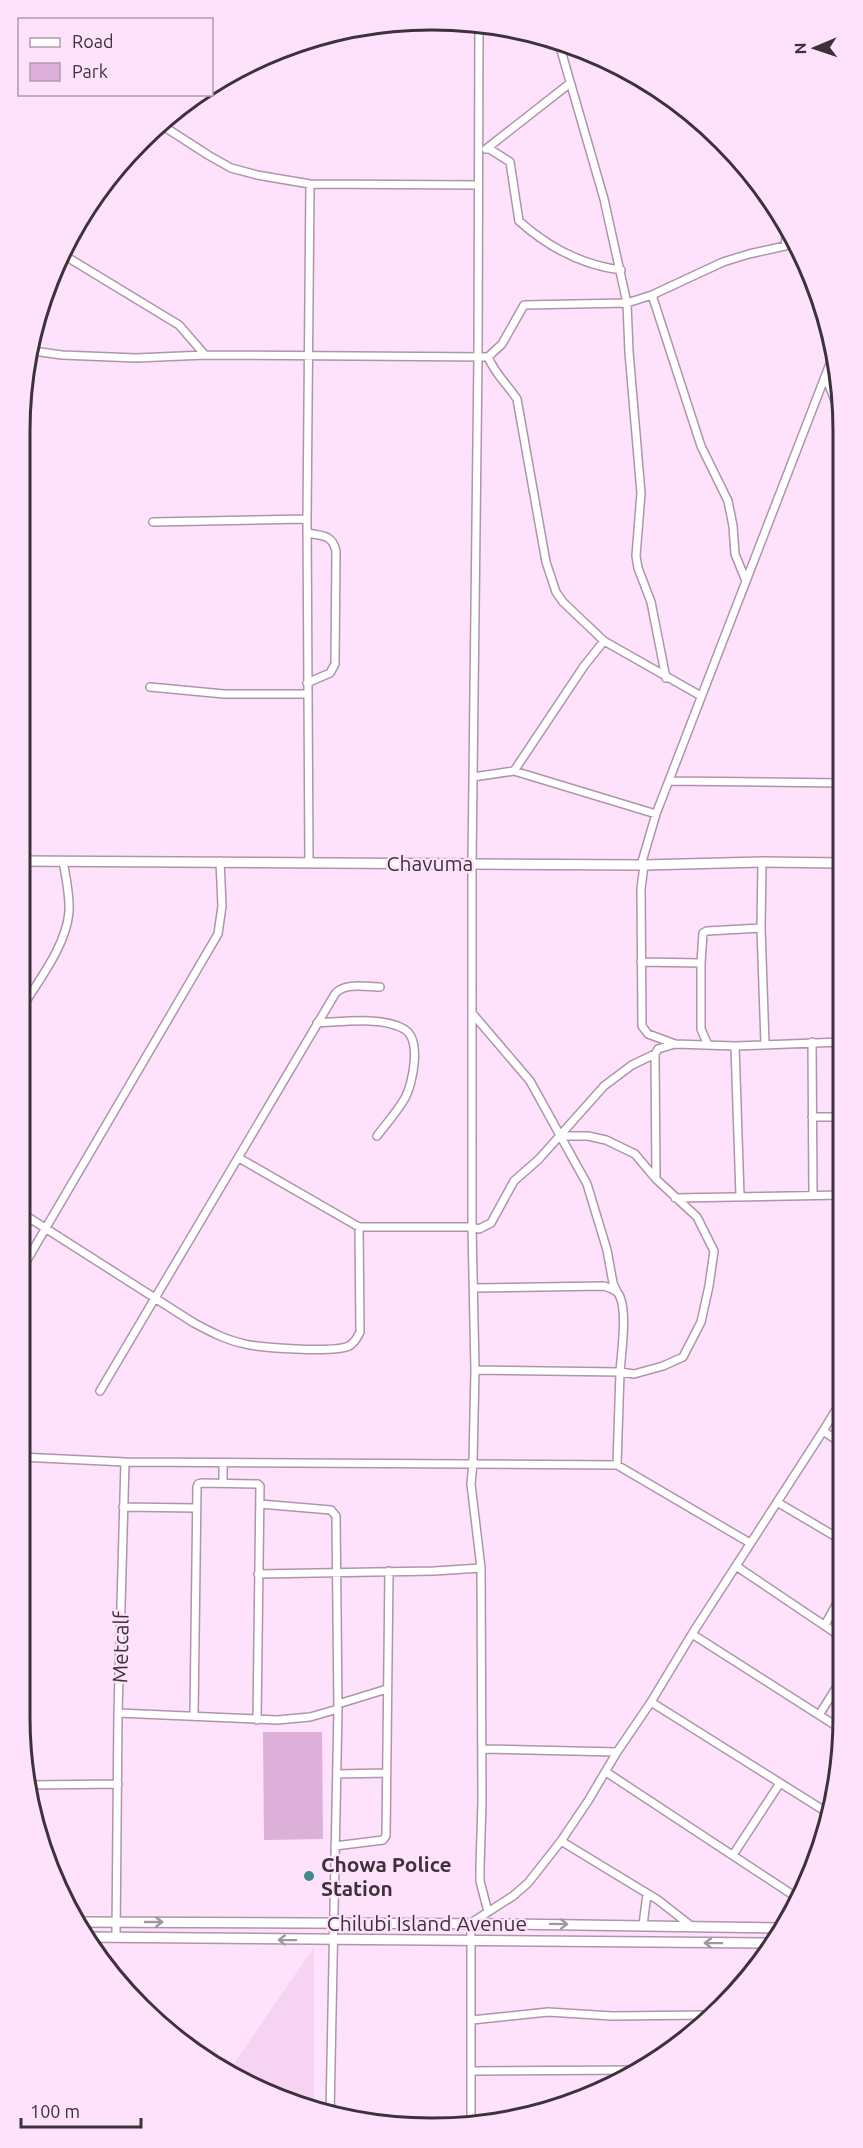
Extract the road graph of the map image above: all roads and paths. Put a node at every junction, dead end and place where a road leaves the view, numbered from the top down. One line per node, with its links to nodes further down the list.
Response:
1 (479, 33): 6 (street)
2 (561, 51): 3 (street)
3 (569, 84): 5 (street); 11 (street)
4 (168, 129): 7 (street)
5 (488, 148): 6 (street); 11 (street)
6 (479, 154): 8 (street)
7 (310, 184): 8 (street); 16 (street)
8 (478, 185): 18 (street)
9 (785, 242): 12 (street)
10 (69, 258): 15 (street)
11 (621, 270): 13 (street)
12 (652, 295): 13 (street); 25 (street)
13 (627, 303): 17 (street); 27 (street)
14 (38, 352): 15 (street)
15 (205, 355): 16 (street)
16 (307, 355): 18 (street); 22 (street)
17 (488, 357): 18 (street); 26 (street)
18 (478, 358): 33 (street)
19 (828, 369): 20 (street)
20 (825, 376): 21 (street); 25 (street)
21 (831, 391)
22 (307, 519): 23 (street); 24 (street)
23 (153, 522)
24 (307, 533): 28 (street); 28 (street)
25 (746, 581): 31 (street)
26 (604, 641): 27 (street); 32 (street)
27 (666, 678): 31 (street)
28 (307, 683): 30 (street)
29 (150, 687): 30 (street)
30 (307, 694): 40 (street)
31 (701, 696): 34 (street)
32 (514, 771): 33 (street); 36 (street)
33 (473, 777): 42 (street)
34 (669, 781): 35 (street); 36 (street)
35 (833, 783)
36 (656, 814): 44 (street)
37 (30, 861): 38 (street, Chavuma)
38 (63, 861): 39 (street, Chavuma); 49 (street)
39 (220, 861): 40 (street, Chavuma); 70 (street)
40 (309, 862): 42 (street, Chavuma)
41 (762, 862): 43 (street, Chavuma); 44 (street, Chavuma); 45 (street)
42 (472, 863): 44 (street, Chavuma); 50 (street)
43 (833, 863)
44 (642, 865): 46 (street)
45 (761, 928): 47 (street); 55 (street)
46 (641, 962): 47 (street); 54 (street)
47 (701, 963): 56 (street)
48 (380, 987): 51 (street)
49 (30, 994)
50 (472, 1013): 62 (street); 72 (street)
51 (317, 1023): 61 (street); 63 (street)
52 (812, 1042): 53 (street); 55 (street); 59 (street)
53 (833, 1042)
54 (675, 1044): 56 (street); 58 (street)
55 (765, 1044): 57 (street)
56 (708, 1045): 57 (street)
57 (735, 1046): 67 (street)
58 (655, 1054): 62 (street); 64 (street)
59 (812, 1117): 60 (street); 65 (street)
60 (833, 1117)
61 (377, 1136)
62 (561, 1136): 64 (street); 72 (street); 75 (street)
63 (239, 1158): 71 (street); 76 (street)
64 (656, 1179): 68 (street)
65 (813, 1195): 66 (street); 67 (street)
66 (833, 1195)
67 (740, 1196): 68 (street)
68 (675, 1198): 78 (street)
69 (30, 1218): 70 (street)
70 (46, 1227): 73 (street); 76 (street)
71 (359, 1227): 72 (street); 76 (street)
72 (472, 1227): 74 (street)
73 (30, 1255)
74 (474, 1288): 75 (street); 77 (street)
75 (617, 1292): 78 (street)
76 (156, 1298): 79 (street)
77 (475, 1370): 78 (street); 86 (street)
78 (620, 1372): 87 (street)
79 (100, 1391)
80 (833, 1414): 81 (street)
81 (823, 1431): 82 (street); 89 (street)
82 (833, 1437)
83 (30, 1457): 84 (street)
84 (124, 1462): 85 (street); 91 (street, Metcalf)
85 (222, 1462): 86 (street); 88 (street)
86 (473, 1463): 87 (street); 96 (street)
87 (617, 1465): 94 (street)
88 (223, 1483): 90 (street); 92 (street)
89 (777, 1502): 93 (street); 94 (street)
90 (260, 1504): 98 (street); 99 (street)
91 (123, 1507): 92 (street); 108 (street, Metcalf)
92 (196, 1508): 109 (street)
93 (833, 1534)
94 (750, 1543): 95 (street)
95 (736, 1566): 101 (street); 103 (street)
96 (481, 1568): 97 (street); 113 (street)
97 (389, 1571): 98 (street); 104 (street)
98 (336, 1573): 99 (street); 107 (street)
99 (258, 1574): 111 (street)
100 (833, 1610): 101 (street)
101 (825, 1625): 102 (street)
102 (833, 1631)
103 (692, 1634): 106 (street); 110 (street)
104 (387, 1689): 107 (street); 116 (street)
105 (833, 1693): 110 (street)
106 (651, 1702): 114 (street); 118 (street)
107 (338, 1707): 111 (street); 117 (street)
108 (118, 1713): 109 (street); 119 (street, Metcalf)
109 (194, 1715): 111 (street)
110 (819, 1715): 112 (street)
111 (257, 1720)
112 (833, 1724)
113 (482, 1749): 114 (street); 127 (street)
114 (617, 1752): 115 (street)
115 (606, 1772): 122 (street); 124 (street)
116 (386, 1773): 117 (street); 123 (street)
117 (337, 1774): 123 (street)
118 (780, 1783): 121 (street); 124 (street)
119 (118, 1784): 120 (street); 129 (street, Metcalf)
120 (36, 1785)
121 (822, 1809)
122 (561, 1841): 125 (street); 127 (street)
123 (335, 1846): 130 (street)
124 (733, 1855): 126 (street)
125 (647, 1894): 132 (street); 133 (street)
126 (792, 1894)
127 (488, 1912): 131 (street)
128 (87, 1922): 129 (street, Chilubi Island Avenue)
129 (117, 1922): 130 (street, Chilubi Island Avenue, one-way to 130); 136 (street, Metcalf)
130 (333, 1923): 131 (street, Chilubi Island Avenue); 137 (street)
131 (471, 1923): 132 (street, Chilubi Island Avenue, one-way to 132); 138 (street)
132 (643, 1925): 133 (street, Chilubi Island Avenue)
133 (690, 1925): 134 (street, Chilubi Island Avenue)
134 (772, 1928)
135 (96, 1937): 136 (street, Chilubi Island Avenue)
136 (116, 1937): 137 (street, Chilubi Island Avenue, one-way to 136)
137 (333, 1940): 138 (street, Chilubi Island Avenue); 144 (street)
138 (471, 1940): 139 (street, Chilubi Island Avenue, one-way to 138); 141 (street)
139 (763, 1943)
140 (699, 2015): 141 (street)
141 (472, 2020): 143 (street)
142 (621, 2070): 143 (street)
143 (472, 2071): 145 (street)
144 (330, 2105)
145 (471, 2116)

